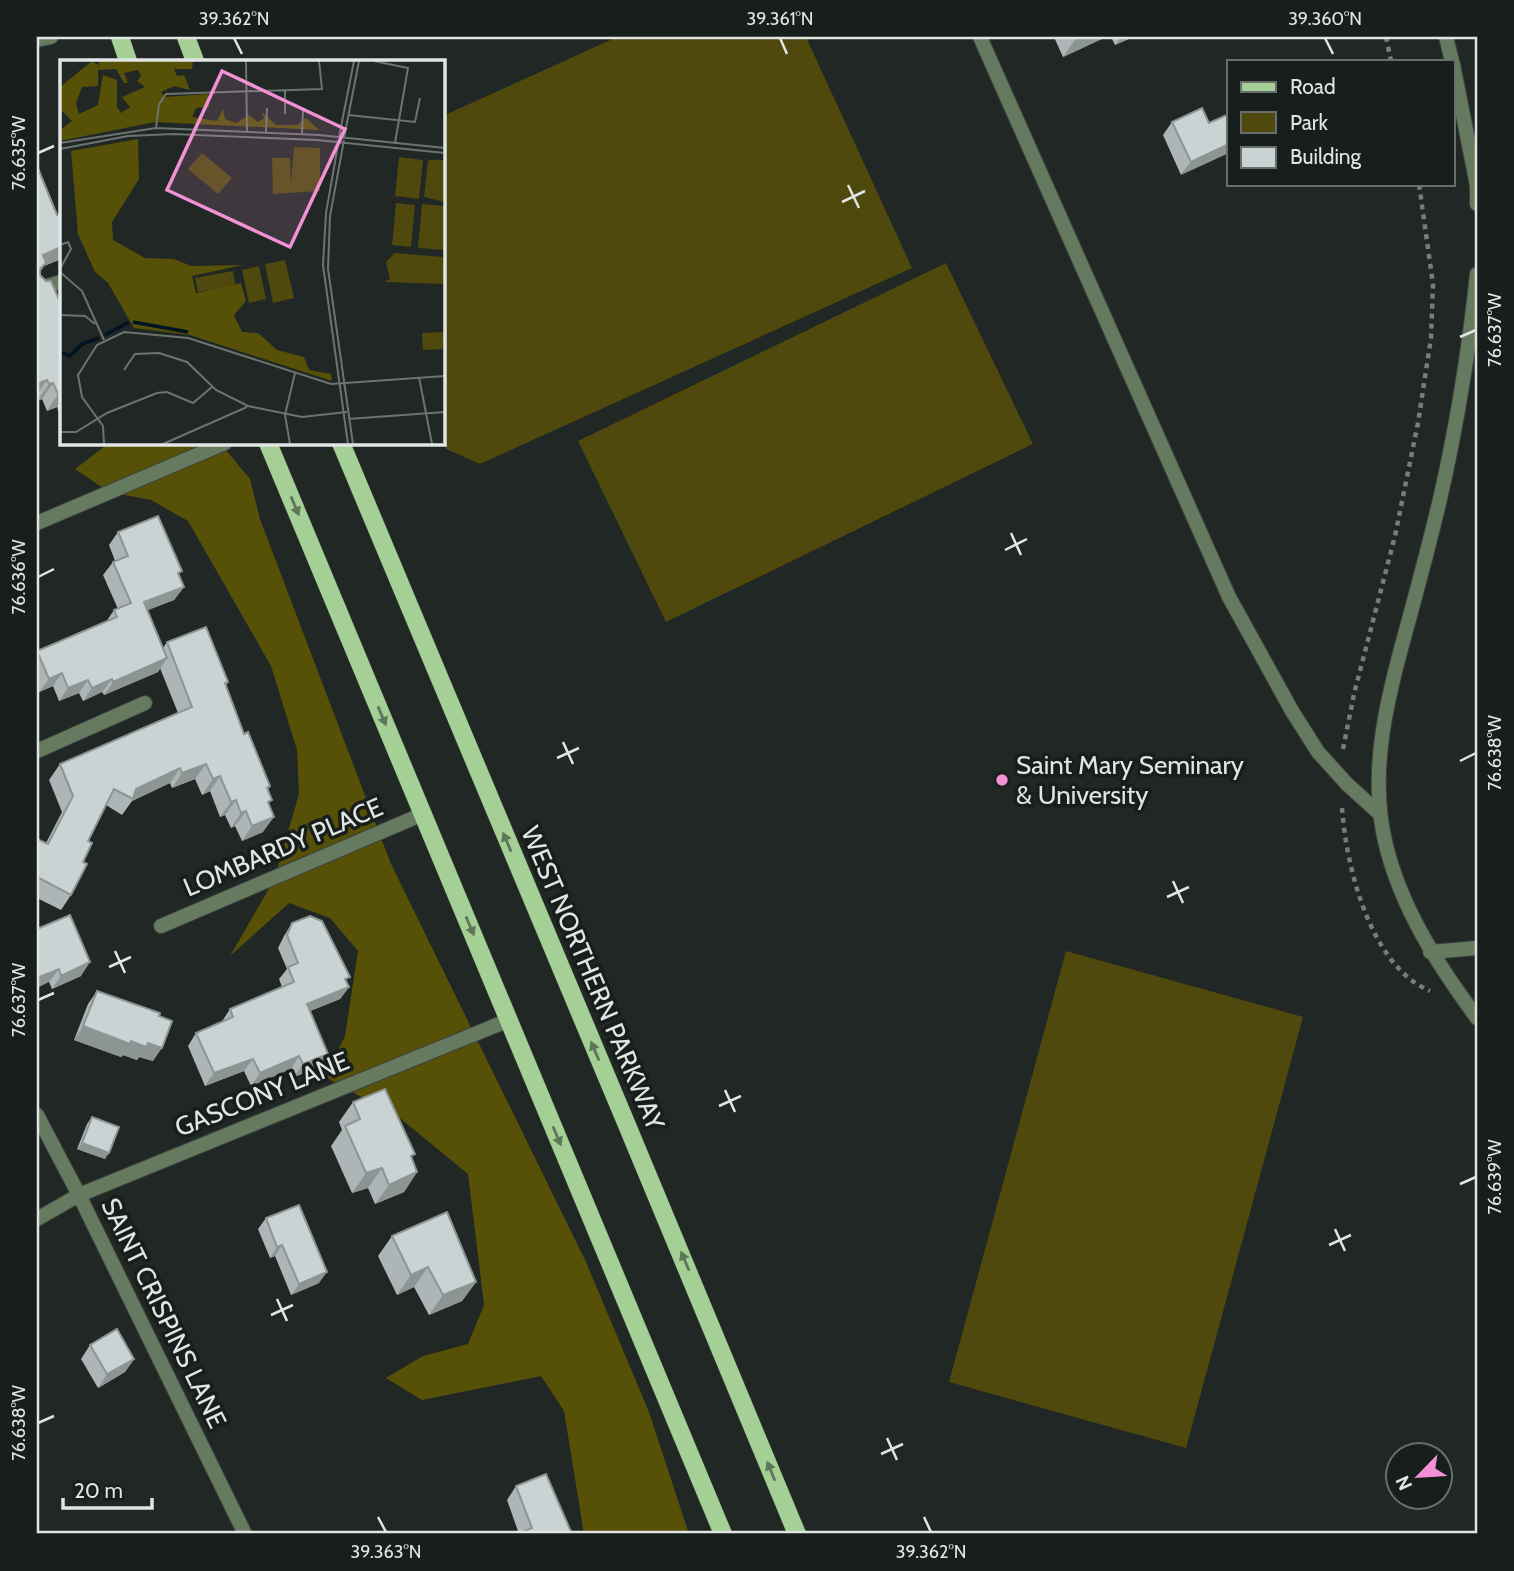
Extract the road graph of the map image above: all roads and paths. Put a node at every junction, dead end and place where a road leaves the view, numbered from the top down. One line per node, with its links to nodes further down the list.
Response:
1 (51, 37): 7 (street)
2 (120, 37): 8 (main road)
3 (186, 37): 9 (main road)
4 (980, 37): 27 (street)
5 (1385, 37): 10 (path)
6 (1446, 37): 11 (street)
7 (37, 40)
8 (128, 60)
9 (195, 60)
10 (1391, 60)
11 (1451, 60)
12 (1454, 72): 14 (street)
13 (1419, 186): 24 (path)
14 (1477, 204)
15 (1477, 274): 27 (street)
16 (60, 282): 17 (street)
17 (37, 289)
18 (223, 444): 21 (street)
19 (268, 444): 26 (main road, one-way to 26)
20 (341, 444): 39 (main road, WEST NORTHERN PARKWAY, one-way to 20)
21 (37, 523)
22 (145, 703): 23 (street)
23 (37, 751)
24 (1342, 761)
25 (1341, 797): 31 (path)
26 (423, 814): 28 (street, LOMBARDY PLACE); 33 (main road, one-way to 33)
27 (1380, 814): 30 (street)
28 (161, 926)
29 (1477, 948): 30 (street)
30 (1430, 952): 32 (street)
31 (1437, 994)
32 (1477, 1018)
33 (509, 1020): 35 (street, GASCONY LANE); 38 (main road, one-way to 38)
34 (37, 1115): 35 (street, SAINT CRISPINS LANE)
35 (79, 1195): 36 (street, GASCONY LANE); 37 (street, SAINT CRISPINS LANE)
36 (37, 1219)
37 (245, 1534)
38 (723, 1534)
39 (797, 1534)

